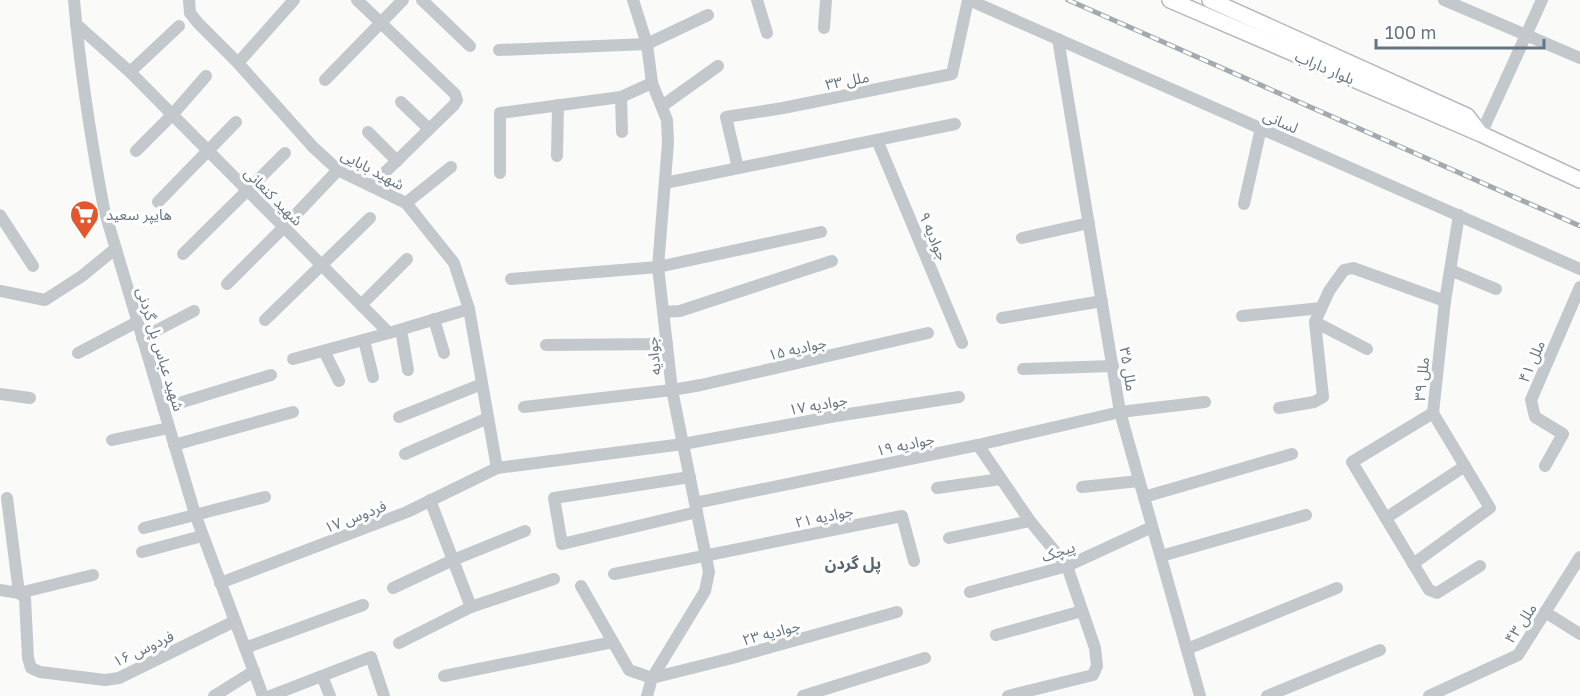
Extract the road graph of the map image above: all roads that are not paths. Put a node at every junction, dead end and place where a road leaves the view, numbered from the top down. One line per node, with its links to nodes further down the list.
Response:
1 (74, 0): 17 (street, شهید عباس پل گردنی)
2 (189, 0): 27 (street, شهید بابایی)
3 (294, 0): 27 (street)
4 (357, 0): 16 (street)
5 (403, 0): 16 (street)
6 (422, 0): 24 (street)
7 (633, 0): 23 (street, جوادیه)
8 (757, 0): 20 (street)
9 (826, 0): 19 (street)
10 (969, 0): 22 (street, لسانی); 52 (street, ملل ۳۳)
11 (1170, 0): 44 (main road, بلوار داراب)
12 (1210, 0): 44 (main road, بلوار داراب)
13 (1444, 0): 21 (street)
14 (1542, 0): 21 (street)
15 (708, 15): 23 (street)
16 (380, 23): 31 (street); 41 (street)
17 (76, 24): 29 (street, شهید کنعانی); 69 (street, شهید عباس پل گردنی)
18 (179, 26): 29 (street)
19 (824, 28)
20 (767, 33)
21 (1527, 35): 26 (street); 44 (street)
22 (1058, 39): 40 (street, لسانی); 65 (street, ملل ۳۵)
23 (647, 44): 25 (street); 32 (street, جوادیه)
24 (471, 46)
25 (499, 50)
26 (1580, 58)
27 (238, 63): 53 (street, شهید بابایی)
28 (718, 66): 36 (street)
29 (130, 72): 37 (street, شهید کنعانی)
30 (206, 76): 37 (street)
31 (325, 80)
32 (652, 83): 33 (street); 36 (street, جوادیه)
33 (621, 97): 35 (street); 43 (street)
34 (401, 102): 41 (street)
35 (558, 105): 49 (street); 54 (street)
36 (662, 106): 56 (street, جوادیه)
37 (172, 115): 46 (street, شهید کنعانی); 47 (street)
38 (236, 122): 46 (street)
39 (955, 124): 45 (street)
40 (1261, 128): 61 (street); 63 (street, لسانی)
41 (429, 129): 50 (street)
42 (368, 132): 50 (street)
43 (622, 132)
44 (1481, 134): 55 (main road, بلوار داراب)
45 (877, 140): 52 (street); 100 (street, جوادیه ۹)
46 (208, 150): 58 (street, شهید کنعانی); 59 (street)
47 (136, 152)
48 (285, 153): 58 (street)
49 (557, 156)
50 (397, 161): 57 (street)
51 (451, 167): 60 (street)
52 (738, 168): 56 (street)
53 (338, 170): 57 (street, شهید بابایی); 66 (street)
54 (500, 173)
55 (1580, 180)
56 (665, 183): 75 (street, جوادیه)
57 (371, 186): 60 (street, شهید بابایی)
58 (247, 190): 66 (street, شهید کنعانی); 70 (street)
59 (158, 202)
60 (406, 203): 87 (street, شهید بابایی)
61 (1244, 204)
62 (0, 215): 74 (street)
63 (1459, 215): 76 (street, لسانی); 77 (street, ملل ۳۹)
64 (370, 218): 73 (street)
65 (1089, 223): 68 (street); 83 (street, ملل ۳۵)
66 (284, 227): 73 (street, شهید کنعانی); 79 (street)
67 (821, 232): 75 (street)
68 (1022, 237)
69 (115, 249): 82 (street); 94 (street, شهید عباس پل گردنی)
70 (183, 254)
71 (407, 259): 85 (street)
72 (832, 261): 89 (street)
73 (321, 265): 85 (street, شهید کنعانی); 93 (street)
74 (33, 266)
75 (658, 267): 78 (street); 89 (street, جوادیه)
76 (1580, 269)
77 (1450, 270): 81 (street); 84 (street, ملل ۳۹)
78 (511, 279)
79 (227, 284)
80 (1580, 287): 136 (street, ملل ۴۱)
81 (1497, 289)
82 (0, 291)
83 (1102, 301): 91 (street); 108 (street, ملل ۳۵)
84 (1444, 301): 86 (street); 125 (street, ملل ۳۹)
85 (361, 305): 96 (street, شهید کنعانی)
86 (1321, 308): 90 (street); 95 (street)
87 (469, 309): 92 (street); 114 (street, شهید بابایی)
88 (194, 311): 98 (street)
89 (663, 312): 101 (street, جوادیه)
90 (1242, 316)
91 (1002, 318)
92 (434, 319): 96 (street); 106 (street)
93 (265, 320)
94 (137, 322): 98 (street, شهید عباس پل گردنی); 105 (street)
95 (1315, 322): 103 (street); 122 (street)
96 (395, 332): 99 (street); 110 (street)
97 (928, 333): 115 (street, جوادیه ۱۵)
98 (142, 338): 121 (street, شهید عباس پل گردنی)
99 (364, 340): 104 (street); 112 (street)
100 (962, 343)
101 (667, 344): 102 (street); 115 (street, جوادیه)
102 (546, 345)
103 (1366, 349)
104 (324, 351): 107 (street); 113 (street)
105 (78, 353)
106 (444, 353)
107 (293, 359)
108 (1113, 366): 109 (street); 124 (street, ملل ۳۵)
109 (1023, 369)
110 (408, 370)
111 (271, 375): 121 (street)
112 (373, 377)
113 (339, 381)
114 (482, 384): 126 (street); 127 (street, شهید بابایی)
115 (672, 390): 120 (street, جوادیه ۱۵); 130 (street, جوادیه)
116 (0, 394): 118 (street)
117 (959, 397): 130 (street, جوادیه ۱۷)
118 (30, 398)
119 (1205, 402): 124 (street, جوادیه ۱۹)
120 (524, 407)
121 (163, 408): 128 (street, شهید عباس پل گردنی)
122 (1279, 408)
123 (293, 412): 131 (street)
124 (1120, 412): 132 (street, جوادیه ۱۹); 140 (street, ملل ۳۵)
125 (1433, 413): 135 (street, ملل ۳۹); 150 (street)
126 (399, 417)
127 (488, 418): 133 (street); 137 (street, شهید بابایی)
128 (169, 428): 129 (street); 131 (street, شهید عباس پل گردنی)
129 (112, 440)
130 (683, 444): 137 (street, جوادیه ۱۷); 138 (street, جوادیه)
131 (174, 445): 148 (street, شهید عباس پل گردنی)
132 (978, 445): 139 (street); 147 (street, جوادیه ۱۹)
133 (405, 454)
134 (1292, 454): 144 (street)
135 (1465, 466): 150 (street); 163 (street, ملل ۳۹)
136 (1545, 466)
137 (497, 468): 146 (street, فردوس ۱۷)
138 (690, 477): 147 (street, جوادیه); 147 (street, جوادیه ۱۹)
139 (1001, 479): 142 (street); 151 (street)
140 (1139, 481): 141 (street); 144 (street, ملل ۳۵)
141 (1082, 487)
142 (937, 488)
143 (265, 497): 148 (street)
144 (1144, 497): 152 (street, ملل ۳۵)
145 (7, 498): 175 (street, فردوس ۱۶)
146 (430, 500): 161 (street); 169 (street, فردوس ۱۷)
147 (696, 508): 158 (street, جوادیه)
148 (195, 514): 153 (street); 155 (street, شهید عباس پل گردنی)
149 (1306, 515): 159 (street)
150 (1386, 518): 163 (street)
151 (1030, 521): 156 (street); 164 (street)
152 (1152, 527): 159 (street, ملل ۳۵); 164 (street, پیچک)
153 (144, 528)
154 (525, 531): 161 (street)
155 (202, 536): 157 (street); 169 (street, شهید عباس پل گردنی)
156 (949, 538)
157 (142, 552)
158 (706, 555): 162 (street, جوادیه ۲۱); 166 (street); 193 (street, جوادیه)
159 (1161, 556): 187 (street, ملل ۳۵)
160 (1580, 557): 180 (street, ملل ۴۳)
161 (453, 560): 171 (street); 177 (street)
162 (914, 561)
163 (1413, 564): 165 (street)
164 (1067, 566): 174 (street, پیچک); 178 (street)
165 (1480, 566)
166 (614, 574)
167 (93, 575): 175 (street)
168 (554, 579): 177 (street)
169 (220, 583): 181 (street, شهید عباس پل گردنی)
170 (581, 586): 184 (street)
171 (393, 588)
172 (1336, 588): 187 (street)
173 (0, 590): 175 (street)
174 (970, 592)
175 (19, 593): 181 (street, فردوس ۱۶)
176 (363, 605): 186 (street)
177 (471, 607): 185 (street)
178 (1082, 611): 183 (street); 194 (street)
179 (897, 612): 193 (street, جوادیه ۲۳)
180 (1545, 612): 182 (street); 205 (street, ملل ۴۳)
181 (235, 621): 186 (street, شهید عباس پل گردنی)
182 (1580, 634)
183 (996, 636)
184 (613, 642): 192 (street); 193 (street)
185 (399, 643)
186 (245, 648): 190 (street, شهید عباس پل گردنی)
187 (1187, 649): 203 (street, ملل ۳۵)
188 (1380, 650): 204 (street)
189 (925, 657): 201 (street)
190 (254, 671): 195 (street); 196 (street, شهید عباس پل گردنی)
191 (321, 676): 197 (street); 198 (street); 199 (street)
192 (444, 676)
193 (652, 678): 200 (street, جوادیه)
194 (1046, 692): 202 (street)
195 (214, 696)
196 (264, 696)
197 (270, 696)
198 (330, 696)
199 (384, 696)
200 (647, 696)
201 (803, 696)
202 (1008, 696)
203 (1200, 696)
204 (1267, 696)
205 (1429, 696)

